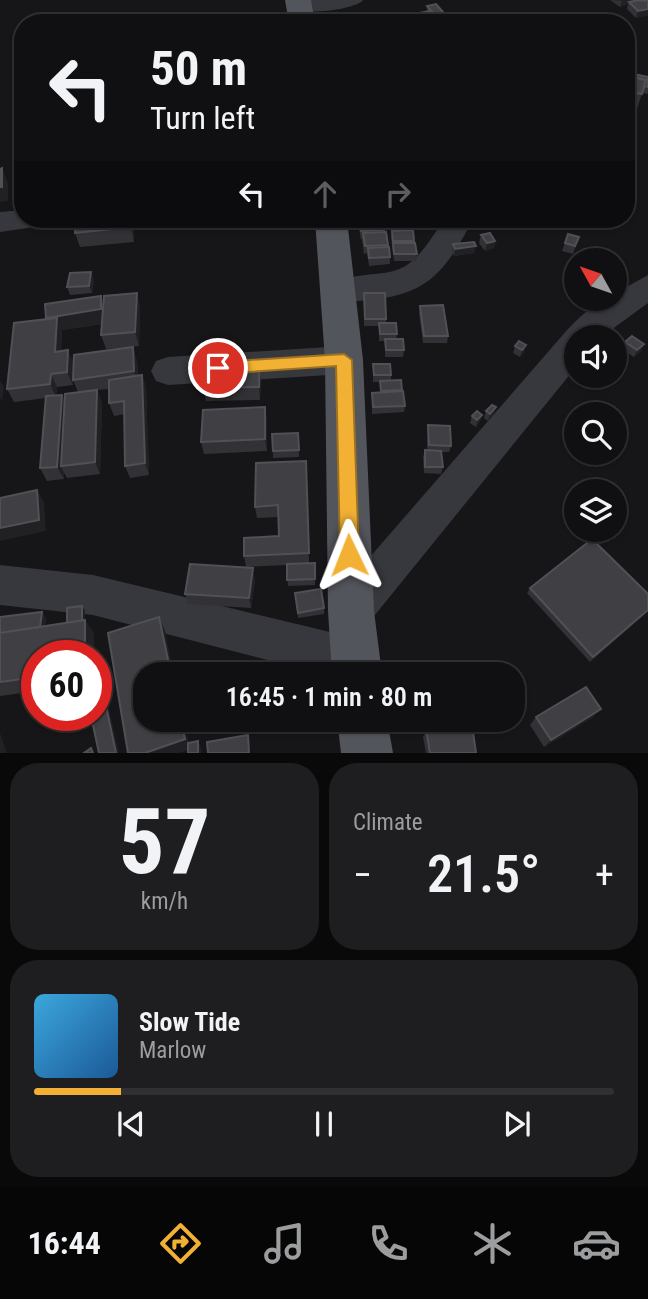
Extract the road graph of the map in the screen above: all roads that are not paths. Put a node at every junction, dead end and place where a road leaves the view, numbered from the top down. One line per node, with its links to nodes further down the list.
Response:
1 (352, 0): 2 (street)
2 (300, 10)
3 (332, 228): 6 (main road)
4 (454, 228): 6 (street)
5 (648, 287): 7 (street)
6 (338, 291): 9 (main road)
7 (592, 325)
8 (564, 357): 12 (street)
9 (344, 360): 10 (street); 12 (main road)
10 (168, 371)
11 (0, 585): 13 (street)
12 (351, 611): 14 (main road)
13 (338, 662)
14 (356, 662)
15 (364, 732): 16 (main road)
16 (367, 753)

